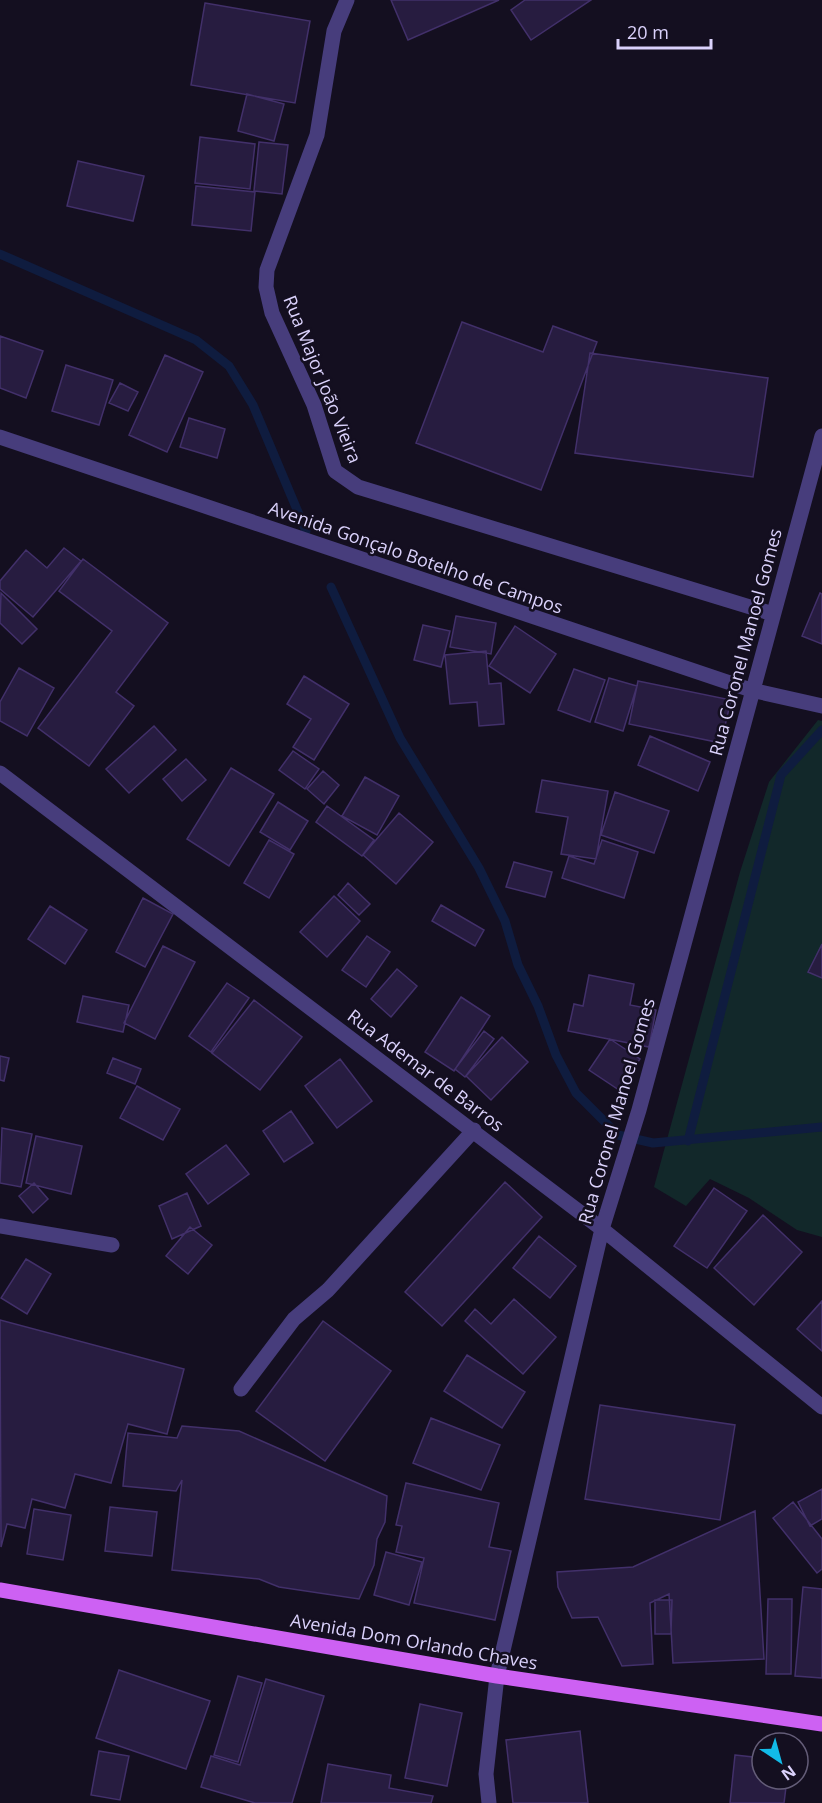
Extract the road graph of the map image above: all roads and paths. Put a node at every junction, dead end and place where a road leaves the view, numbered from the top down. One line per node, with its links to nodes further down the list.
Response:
1 (347, 0): 4 (street, Rua Major João Vieira)
2 (822, 436): 4 (street, Rua Coronel Manoel Gomes)
3 (0, 437): 5 (street, Avenida Gonçalo Botelho de Campos)
4 (773, 614): 5 (street, Rua Coronel Manoel Gomes)
5 (752, 690): 6 (street, Avenida Gonçalo Botelho de Campos); 10 (street, Rua Coronel Manoel Gomes)
6 (820, 706)
7 (0, 772): 8 (street, Rua Ademar de Barros)
8 (474, 1130): 10 (street, Rua Ademar de Barros); 12 (street)
9 (0, 1226): 11 (street)
10 (602, 1229): 13 (street, Rua Ademar de Barros); 15 (street, Rua Coronel Manoel Gomes)
11 (112, 1245)
12 (241, 1389)
13 (822, 1407)
14 (0, 1590): 15 (main road, Avenida Dom Orlando Chaves)
15 (497, 1676): 16 (main road, Avenida Dom Orlando Chaves); 17 (street, Rua Coronel Manoel Gomes)
16 (822, 1724)
17 (489, 1803)

